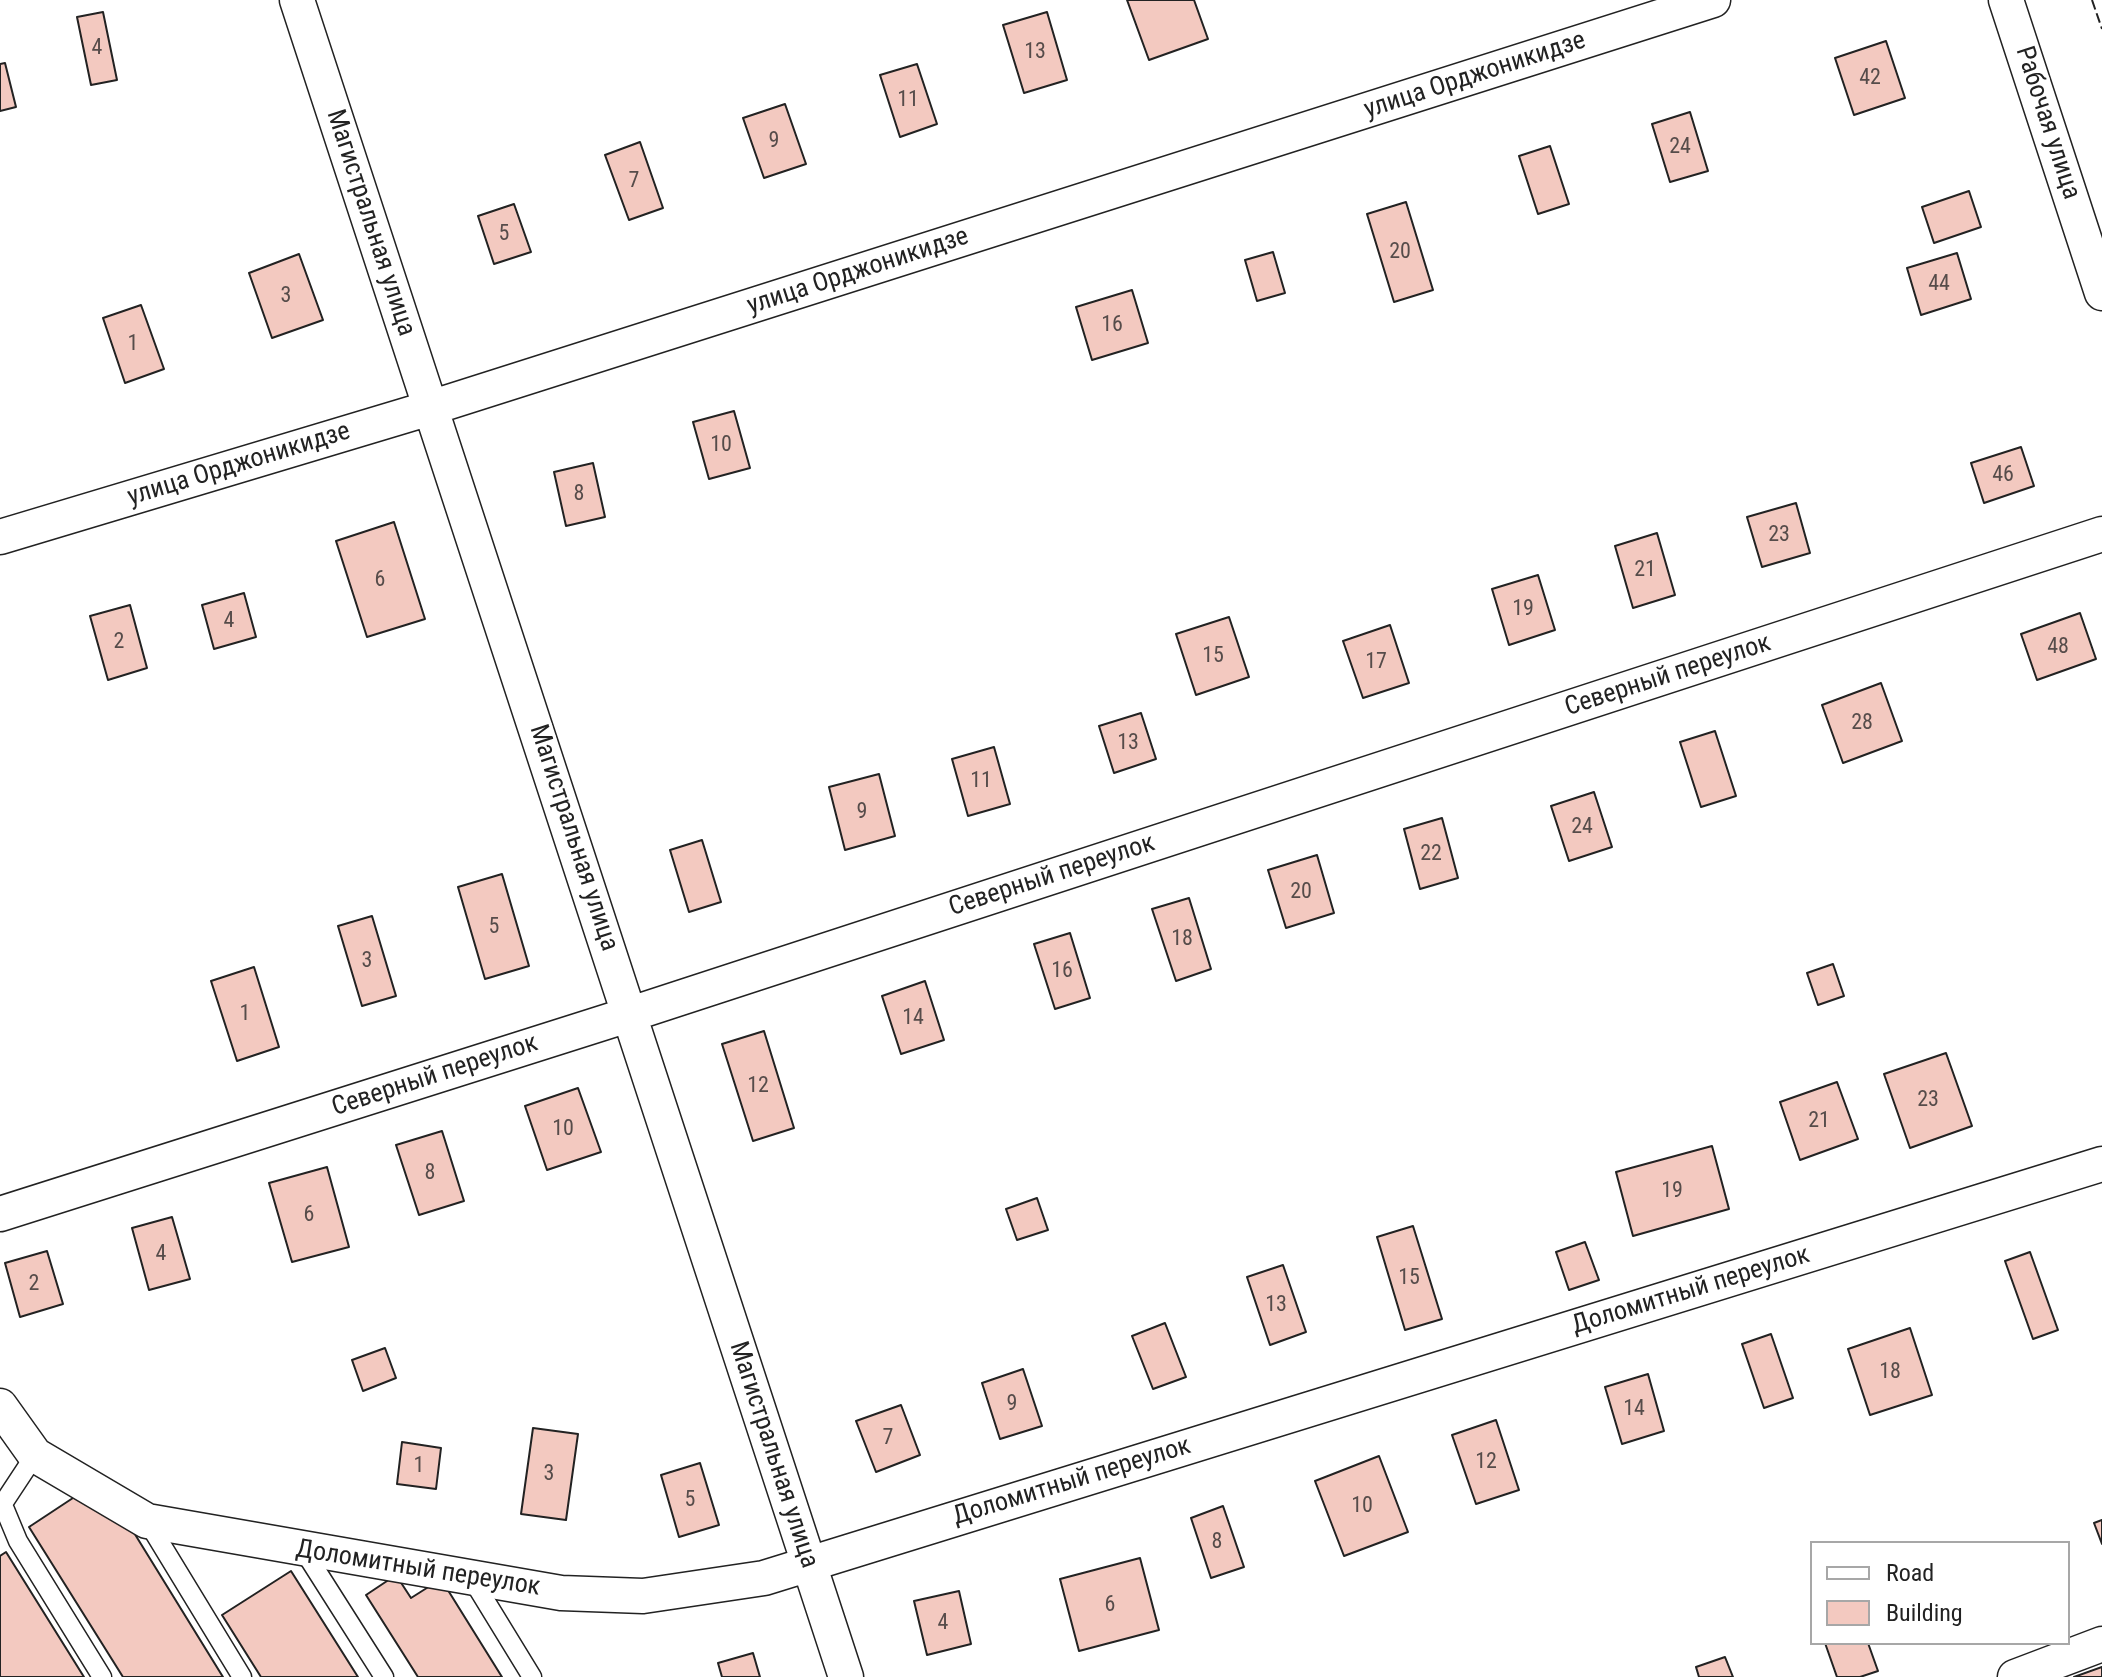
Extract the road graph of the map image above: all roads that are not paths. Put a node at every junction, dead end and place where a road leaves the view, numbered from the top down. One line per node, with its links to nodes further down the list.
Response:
1 (297, 0): 5 (street, Магистральная улица)
2 (1713, 0): 5 (street, улица Орджоникидзе)
3 (2006, 0): 4 (street, Рабочая улица)
4 (2102, 293)
5 (430, 408): 7 (street, улица Орджоникидзе); 8 (street, Магистральная улица)
6 (2102, 534): 8 (street, Северный переулок)
7 (0, 537)
8 (631, 1014): 10 (street, Северный переулок); 16 (street, Магистральная улица)
9 (2102, 1164): 16 (street, Доломитный переулок)
10 (0, 1214)
11 (0, 1406): 12 (street)
12 (35, 1455): 13 (lane); 14 (street, Доломитный переулок)
13 (2, 1507): 19 (lane)
14 (147, 1521): 15 (street, Доломитный переулок); 20 (lane)
15 (304, 1551): 17 (street, Доломитный переулок); 21 (lane)
16 (808, 1564): 17 (street, Доломитный переулок); 23 (street, Магистральная улица)
17 (472, 1579): 22 (lane)
18 (2102, 1644): 24 (street)
19 (102, 1677)
20 (242, 1677)
21 (384, 1677)
22 (532, 1677)
23 (846, 1677)
24 (2015, 1677)

